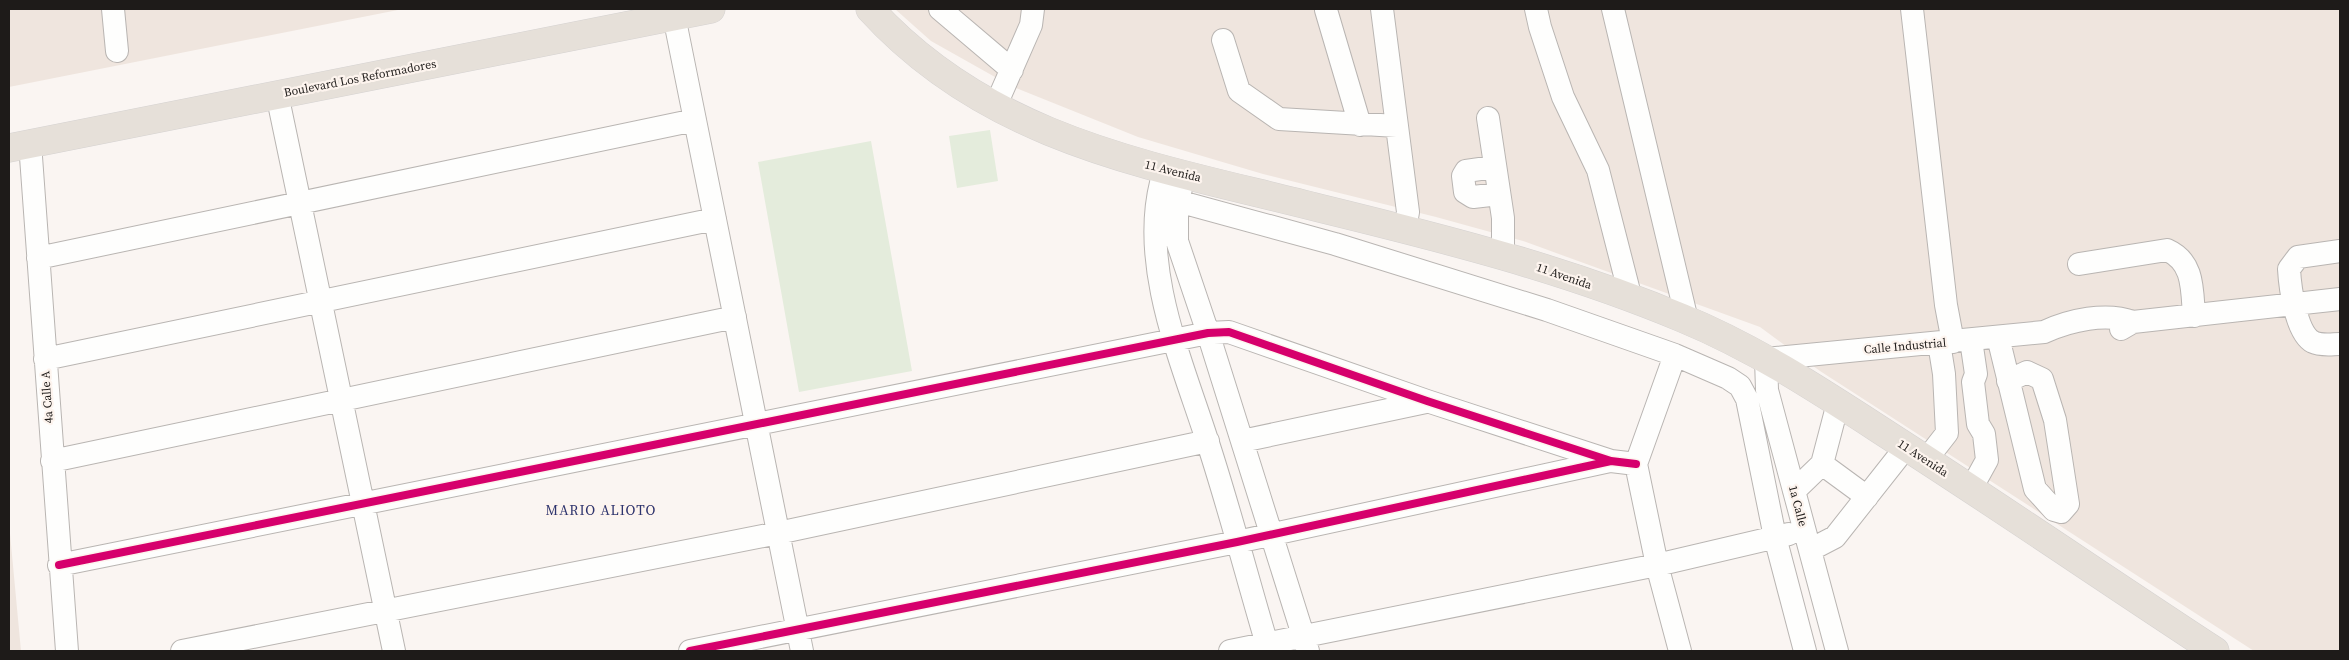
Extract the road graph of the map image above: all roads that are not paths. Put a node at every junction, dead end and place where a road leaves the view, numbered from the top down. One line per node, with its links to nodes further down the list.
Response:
1 (113, 9): 13 (street)
2 (711, 9): 11 (main road, Boulevard Los Reformadores)
3 (870, 9): 16 (main road, 11 Avenida)
4 (940, 9): 14 (street)
5 (1034, 9): 14 (street)
6 (1382, 9): 20 (street)
7 (1536, 9): 33 (street)
8 (1613, 9): 39 (street)
9 (1912, 9): 42 (street)
10 (1326, 10): 19 (street)
11 (674, 16): 15 (main road, Boulevard Los Reformadores); 18 (street)
12 (1223, 40): 19 (street)
13 (117, 51)
14 (1012, 70): 16 (street)
15 (277, 94): 21 (main road, Boulevard Los Reformadores); 26 (street)
16 (995, 106): 23 (main road, 11 Avenida)
17 (1488, 118): 22 (street)
18 (695, 120): 26 (street); 27 (street)
19 (1360, 125): 20 (street)
20 (1397, 126): 28 (street)
21 (19, 146): 31 (street, 4a Calle A)
22 (1494, 168): 24 (street); 24 (street)
23 (1174, 172): 25 (street); 28 (main road, 11 Avenida)
24 (1499, 194): 30 (street)
25 (1168, 199): 40 (street); 43 (street); 45 (street)
26 (300, 203): 31 (street); 35 (street)
27 (715, 218): 35 (street); 38 (street)
28 (1405, 229): 30 (main road, 11 Avenida)
29 (2340, 251): 36 (street)
30 (1503, 256): 33 (main road, 11 Avenida)
31 (38, 258): 47 (street, 4a Calle A)
32 (2079, 264): 37 (street)
33 (1631, 299): 39 (main road, 11 Avenida)
34 (2340, 299): 36 (street, Calle Industrial)
35 (321, 302): 47 (street); 49 (street)
36 (2294, 304): 37 (street, Calle Industrial); 44 (street)
37 (2194, 316): 41 (street, Calle Industrial)
38 (735, 317): 49 (street); 52 (street)
39 (1687, 320): 46 (main road, 11 Avenida)
40 (1208, 333): 43 (street); 50 (street); 54 (street)
41 (1998, 337): 42 (street, Calle Industrial); 48 (street)
42 (1954, 341): 46 (street, Calle Industrial); 55 (street); 60 (street)
43 (1173, 342): 52 (street); 53 (street)
44 (2340, 344)
45 (1675, 355): 58 (street); 66 (street)
46 (1766, 359): 51 (main road, 11 Avenida); 61 (street, 1a Calle)
47 (45, 360): 56 (street, 4a Calle A)
48 (2008, 381): 48 (street)
49 (342, 401): 56 (street); 63 (street)
50 (1427, 402): 54 (street); 57 (street)
51 (1838, 403): 55 (main road, 11 Avenida); 59 (street)
52 (756, 425): 63 (street); 64 (street)
53 (1208, 441): 64 (street); 68 (street)
54 (1242, 441): 65 (street)
55 (1916, 454): 60 (main road, 11 Avenida); 62 (street)
56 (52, 461): 69 (street, 4a Calle A)
57 (1611, 461): 58 (street); 65 (street)
58 (1636, 464): 70 (street)
59 (1822, 464): 61 (street); 62 (street)
60 (1971, 489): 84 (main road, 11 Avenida)
61 (1794, 491): 67 (street, 1a Calle)
62 (1867, 497): 67 (street)
63 (363, 503): 69 (street); 71 (street)
64 (778, 533): 71 (street); 72 (street)
65 (1271, 535): 68 (street); 73 (street)
66 (1775, 537): 67 (street); 70 (street); 82 (street)
67 (1807, 540): 83 (street, 1a Calle)
68 (1237, 542): 72 (street); 74 (street)
69 (59, 565): 75 (street, 4a Calle A)
70 (1657, 565): 73 (street); 81 (street)
71 (386, 609): 76 (street); 77 (street)
72 (798, 629): 78 (street); 79 (street)
73 (1305, 643): 74 (street)
74 (1268, 647): 80 (street)
75 (67, 651)
76 (182, 651)
77 (394, 651)
78 (690, 651)
79 (802, 651)
80 (1230, 651)
81 (1680, 651)
82 (1805, 651)
83 (1837, 651)
84 (2214, 651)

